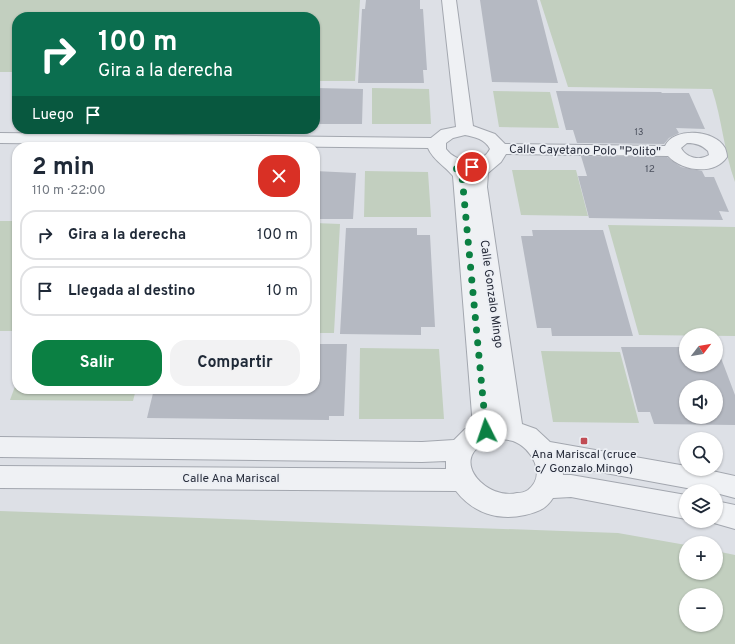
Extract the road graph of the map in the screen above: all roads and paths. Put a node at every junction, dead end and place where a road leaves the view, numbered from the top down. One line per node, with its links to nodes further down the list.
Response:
1 (449, 0): 2 (street)
2 (465, 130): 13 (street); 14 (street)
3 (102, 134): 6 (street)
4 (214, 135): 6 (street); 7 (street)
5 (0, 138): 6 (street)
6 (94, 139)
7 (298, 142)
8 (320, 144): 13 (street)
9 (0, 148): 10 (street)
10 (12, 148)
11 (320, 151): 13 (street)
12 (672, 151): 14 (street, Calle Cayetano Polo "Polito")
13 (443, 154): 14 (street, Calle Cayetano Polo "Polito"); 16 (street, Calle Gonzalo Mingo)
14 (494, 156): 15 (street, Calle Gonzalo Mingo)
15 (511, 430): 16 (street); 19 (street)
16 (486, 431): 18 (street)
17 (0, 447): 18 (street)
18 (460, 450): 21 (street)
19 (543, 450): 22 (street); 23 (street)
20 (0, 477): 21 (street, Calle Ana Mariscal)
21 (461, 480): 22 (street)
22 (548, 487): 24 (street)
23 (735, 487)
24 (679, 507)
25 (723, 514): 26 (street)
26 (735, 517)

